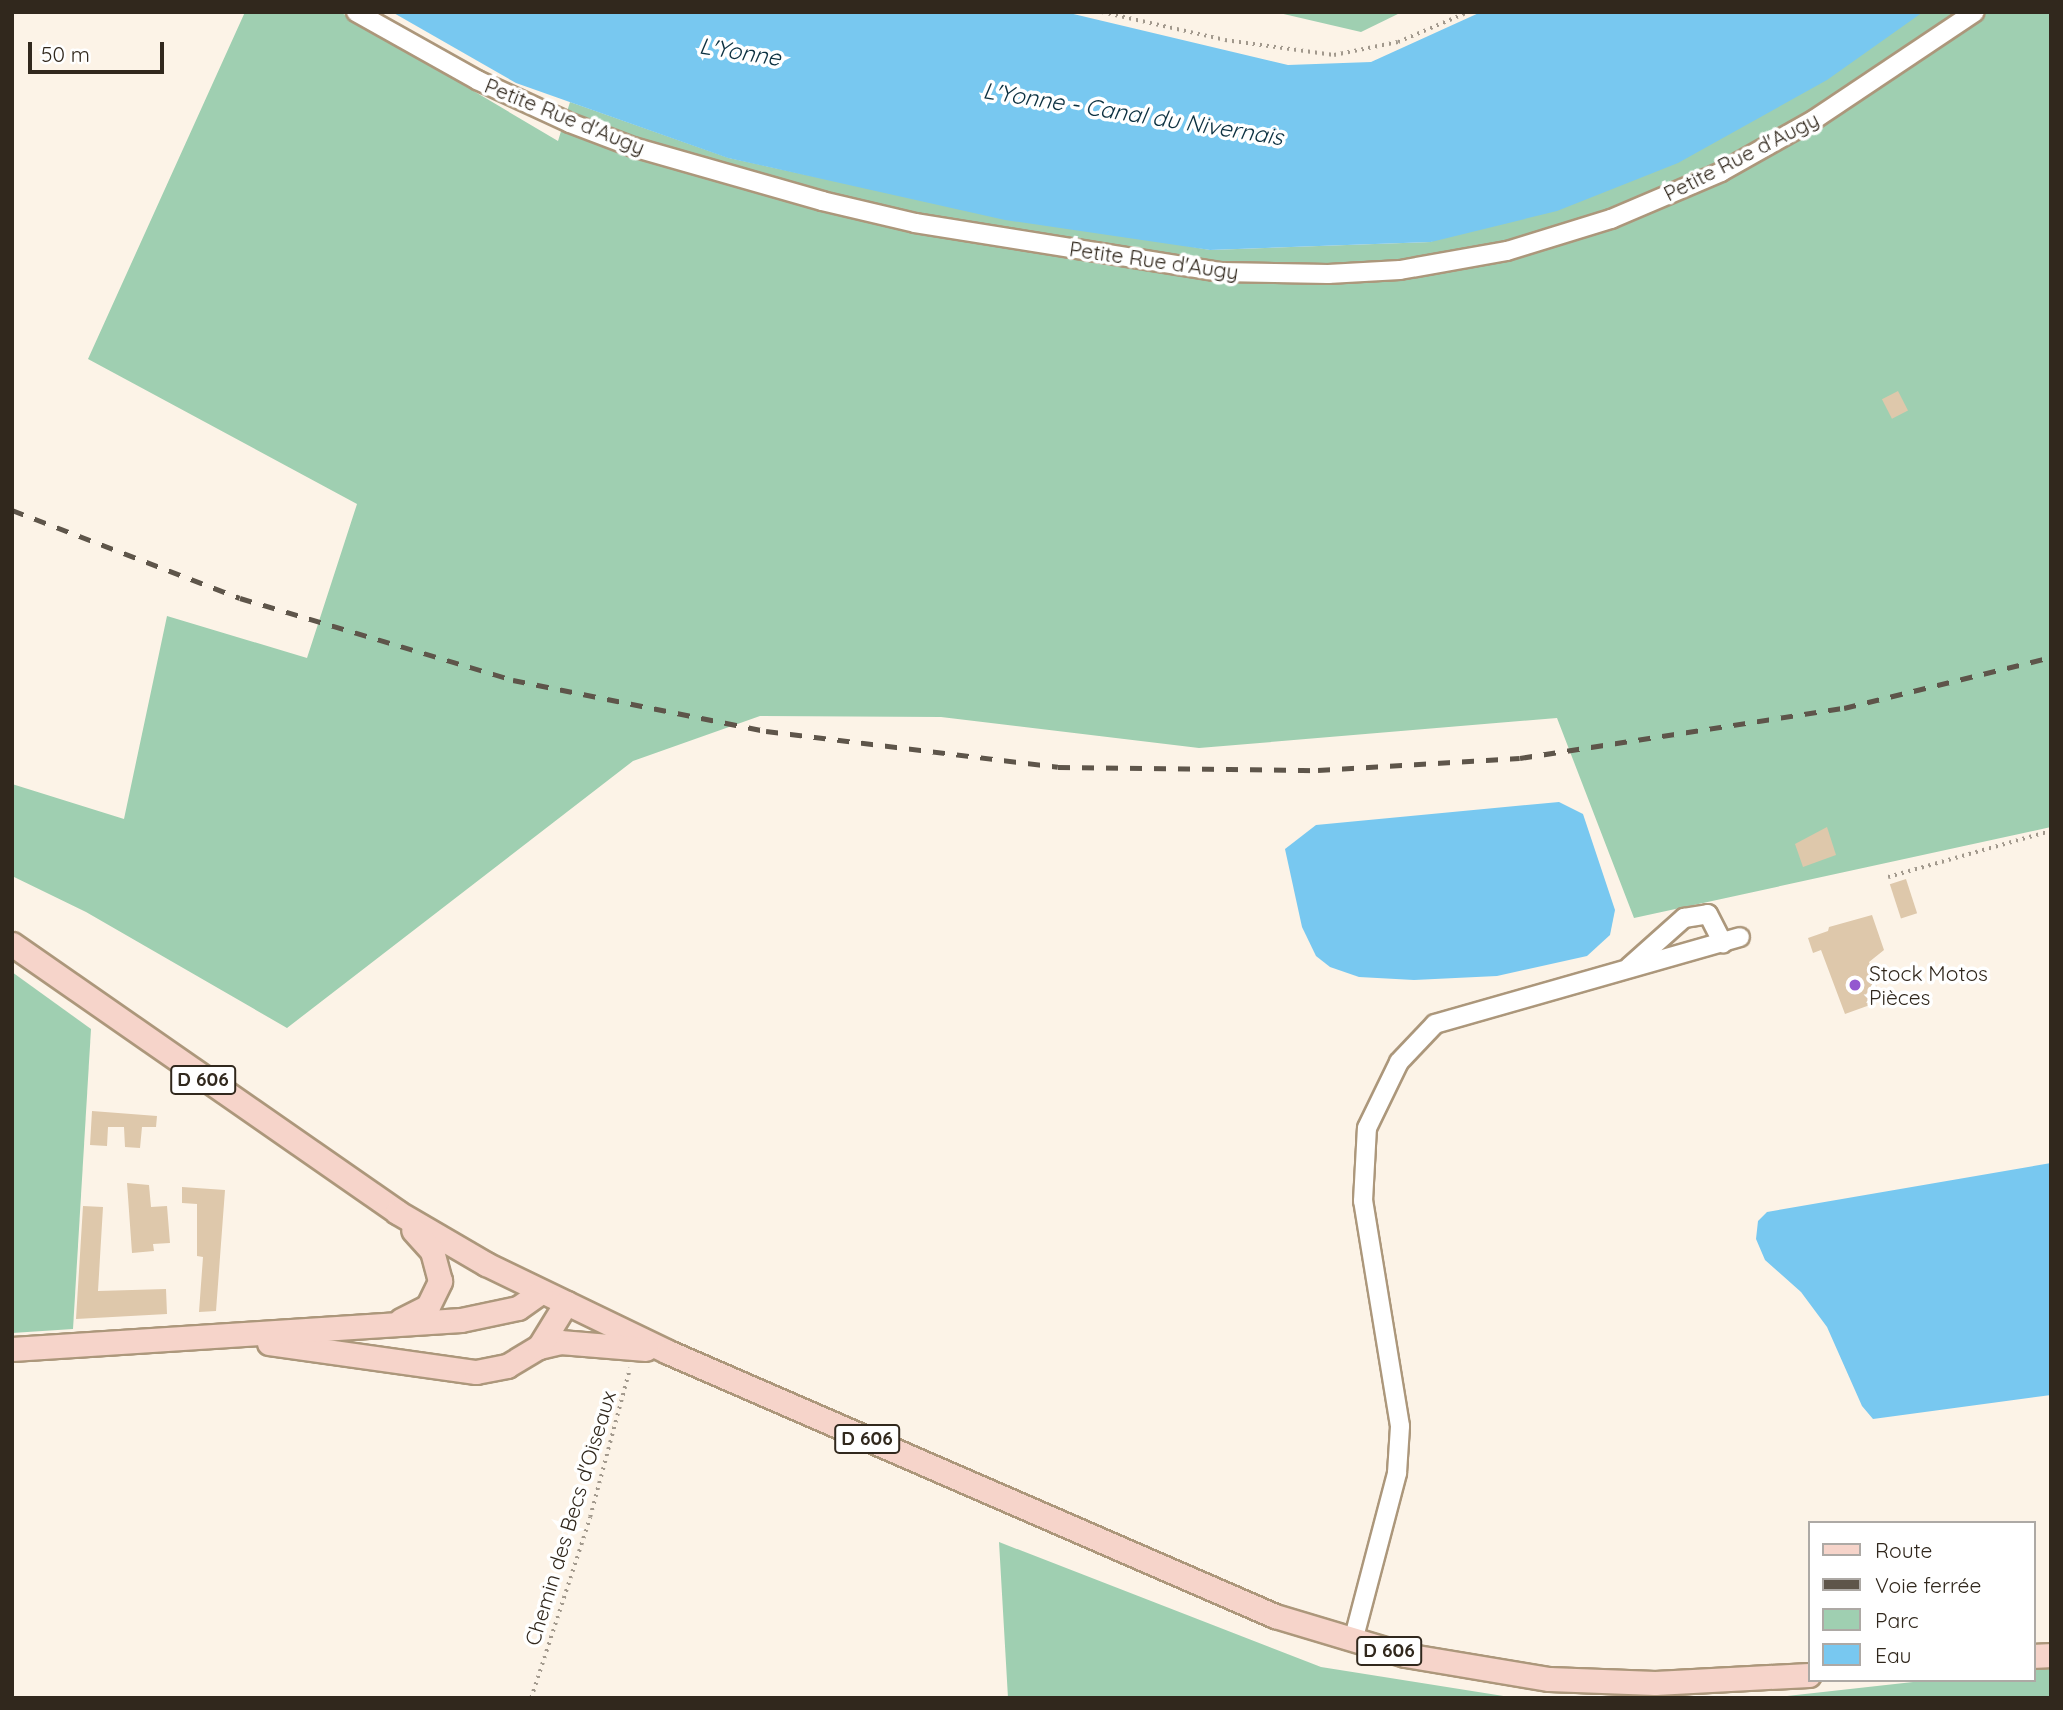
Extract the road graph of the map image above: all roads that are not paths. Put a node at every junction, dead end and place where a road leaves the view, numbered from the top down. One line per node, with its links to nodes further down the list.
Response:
1 (356, 12): 2 (street, Petite Rue d'Augy)
2 (1975, 12)
3 (1741, 937): 4 (street)
4 (1723, 943): 6 (street); 6 (street)
5 (12, 944): 7 (main road, D 606)
6 (1624, 971): 16 (street)
7 (397, 1212): 8 (main road, D 606); 10 (main road)
8 (541, 1292): 9 (main road, D 606); 10 (main road)
9 (566, 1304): 12 (main road); 14 (main road, D 606)
10 (379, 1326): 11 (main road); 15 (main road)
11 (224, 1336): 13 (main road); 15 (main road)
12 (539, 1347): 14 (main road); 15 (main road)
13 (12, 1349)
14 (668, 1352): 16 (main road, D 606)
15 (375, 1359)
16 (1353, 1642): 17 (main road, D 606)
17 (1808, 1675)

